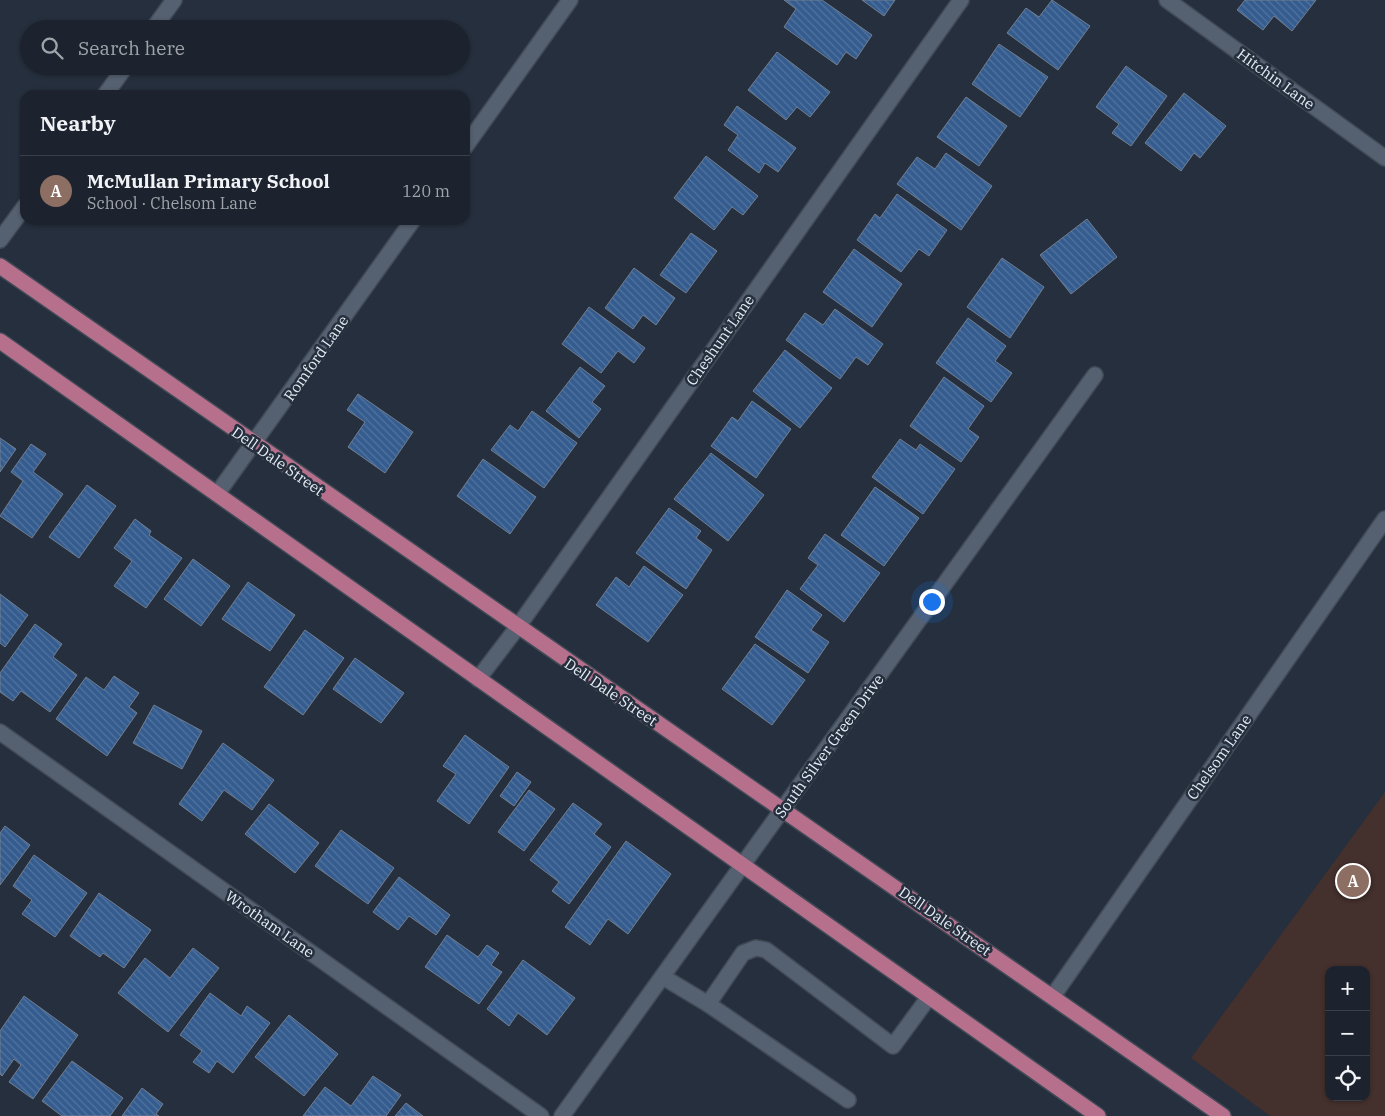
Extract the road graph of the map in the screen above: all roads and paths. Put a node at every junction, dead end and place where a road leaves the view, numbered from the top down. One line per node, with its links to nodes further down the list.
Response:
1 (174, 0): 5 (street)
2 (570, 0): 8 (street)
3 (961, 0): 19 (street, Cheshunt Lane)
4 (1167, 0): 9 (street, Hitchin Lane)
5 (160, 20)
6 (119, 75): 7 (street)
7 (109, 90)
8 (470, 140)
9 (1385, 158)
10 (20, 213): 12 (street)
11 (409, 225): 16 (street, Romford Lane)
12 (0, 240)
13 (0, 266): 16 (main road, Dell Dale Street)
14 (0, 341): 17 (main road)
15 (1095, 375): 22 (street, South Silver Green Drive)
16 (254, 444): 17 (street, Romford Lane); 19 (main road, Dell Dale Street)
17 (217, 494): 20 (main road)
18 (1385, 519): 25 (street, Chelsom Lane)
19 (517, 628): 20 (street, Cheshunt Lane); 22 (main road, Dell Dale Street)
20 (478, 679): 23 (main road)
21 (0, 732): 29 (street, Wrotham Lane)
22 (784, 810): 23 (street, South Silver Green Drive); 25 (main road, Dell Dale Street)
23 (743, 866): 24 (street, South Silver Green Drive); 26 (main road)
24 (663, 977): 27 (street); 30 (street, South Silver Green Drive)
25 (1053, 996): 32 (main road, Dell Dale Street)
26 (929, 997): 27 (street); 31 (main road)
27 (708, 1004): 28 (street)
28 (848, 1100)
29 (541, 1116)
30 (562, 1116)
31 (1098, 1116)
32 (1223, 1116)

